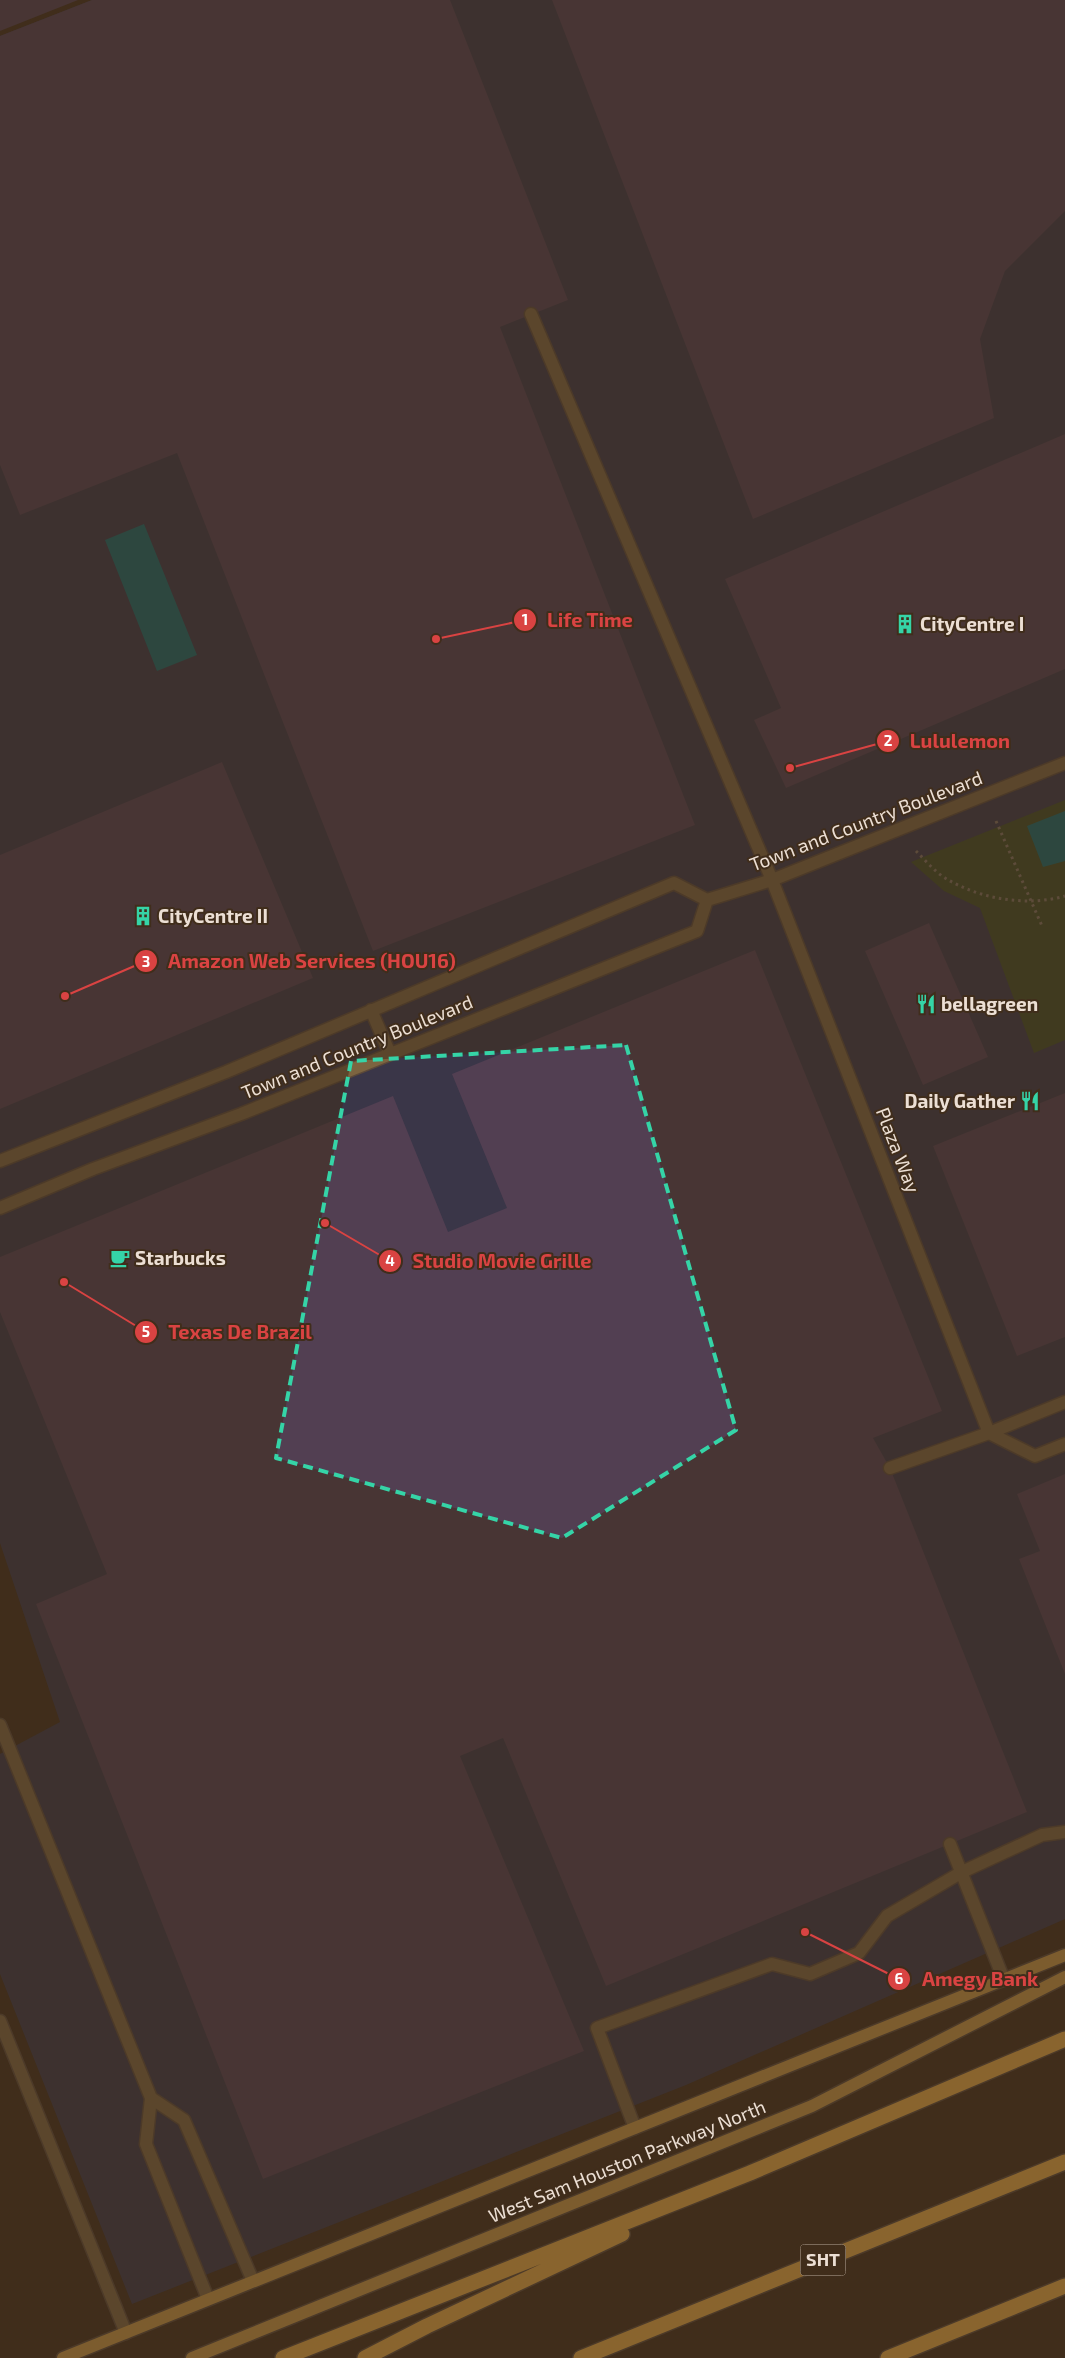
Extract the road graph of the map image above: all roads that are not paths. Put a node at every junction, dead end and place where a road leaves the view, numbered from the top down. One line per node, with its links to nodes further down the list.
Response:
1 (531, 314): 3 (lane, Plaza Way)
2 (1065, 763): 3 (lane, Town and Country Boulevard)
3 (772, 880): 4 (lane, Town and Country Boulevard); 10 (lane, Plaza Way)
4 (707, 900): 5 (lane, Town and Country Boulevard); 6 (lane, Town and Country Boulevard)
5 (371, 1010): 6 (lane); 7 (lane, Town and Country Boulevard)
6 (390, 1054): 8 (lane, Town and Country Boulevard)
7 (0, 1161)
8 (0, 1208)
9 (1065, 1402): 10 (lane)
10 (989, 1434): 11 (lane); 12 (lane)
11 (1065, 1444)
12 (890, 1468)
13 (0, 1725): 22 (lane)
14 (1065, 1832): 16 (lane)
15 (950, 1844): 16 (lane)
16 (962, 1872): 19 (lane); 23 (lane)
17 (1065, 1955): 19 (main road)
18 (1065, 1977): 31 (main road, West Sam Houston Parkway North)
19 (1004, 1980): 23 (main road)
20 (0, 2020): 29 (lane)
21 (1065, 2039): 25 (highway)
22 (151, 2098): 26 (lane); 28 (lane)
23 (635, 2128): 26 (main road)
24 (1065, 2162): 34 (highway, SHT)
25 (750, 2173): 32 (highway); 33 (highway)
26 (253, 2281): 28 (main road)
27 (1065, 2286): 35 (highway)
28 (208, 2299): 29 (main road)
29 (126, 2333): 30 (main road)
30 (63, 2358)
31 (192, 2358)
32 (283, 2358)
33 (365, 2358)
34 (580, 2358)
35 (888, 2358)

